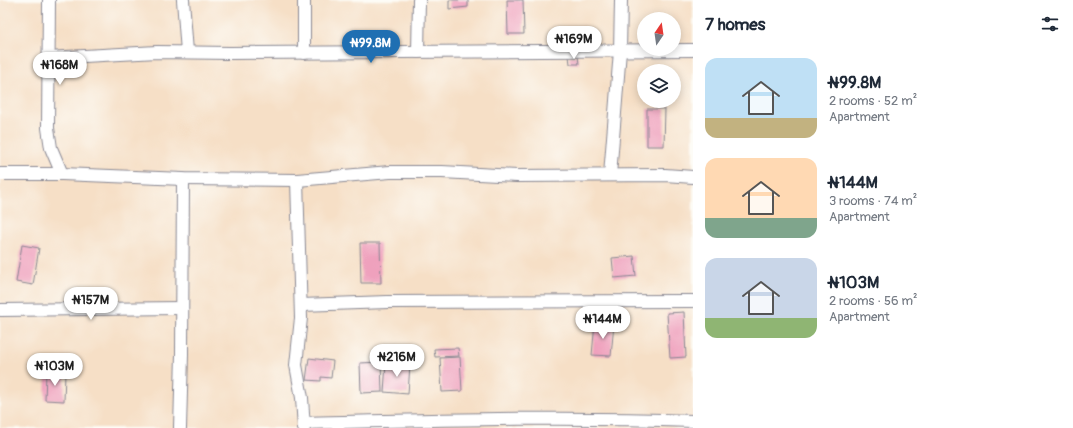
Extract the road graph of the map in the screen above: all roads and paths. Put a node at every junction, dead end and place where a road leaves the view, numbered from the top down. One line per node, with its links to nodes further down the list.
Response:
1 (49, 0): 11 (street)
2 (183, 0): 8 (street)
3 (304, 0): 10 (street)
4 (418, 0): 9 (street)
5 (621, 0): 7 (street)
6 (693, 50): 7 (street)
7 (620, 51): 9 (street); 14 (street)
8 (186, 52): 10 (street); 11 (street)
9 (418, 52): 10 (street)
10 (304, 53)
11 (48, 58): 13 (street)
12 (0, 174): 13 (street)
13 (62, 174): 16 (street)
14 (610, 175): 15 (street); 17 (street)
15 (693, 177)
16 (183, 179): 17 (street); 20 (street)
17 (297, 180): 19 (street)
18 (693, 301): 19 (street)
19 (301, 305): 24 (street)
20 (182, 308): 21 (street); 25 (street)
21 (0, 310)
22 (693, 421): 23 (street)
23 (418, 424): 24 (street)
24 (304, 425)
25 (180, 428)

